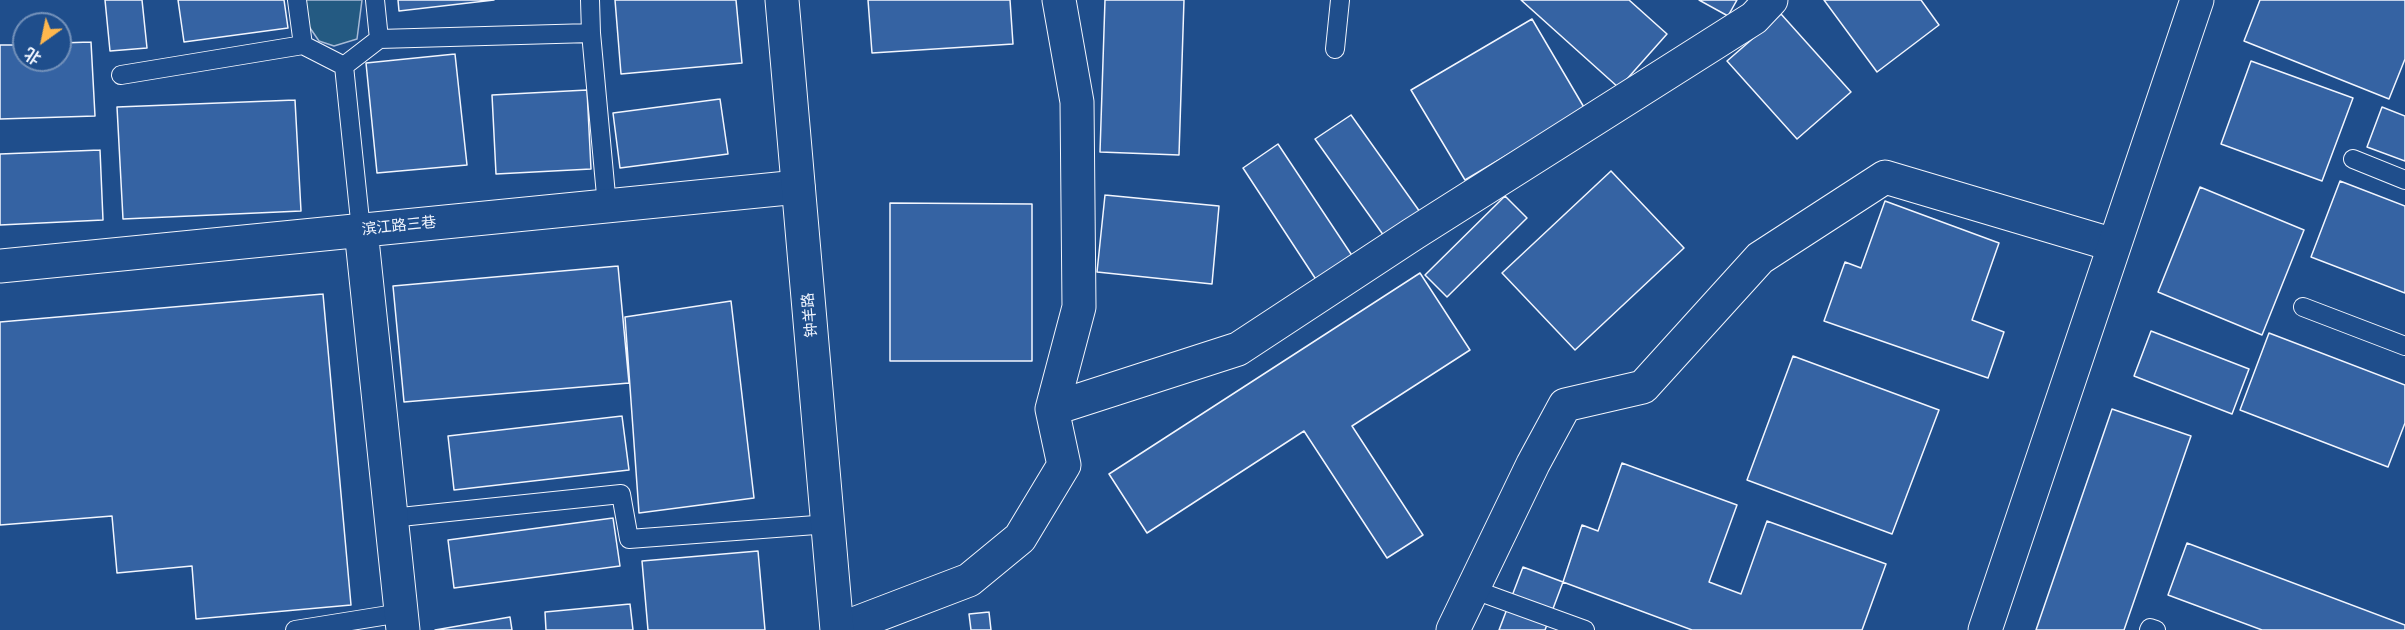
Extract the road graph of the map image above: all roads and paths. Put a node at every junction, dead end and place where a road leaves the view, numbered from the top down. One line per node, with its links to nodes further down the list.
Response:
1 (297, 0): 11 (lane)
2 (375, 0): 10 (lane)
3 (590, 0): 9 (lane)
4 (782, 0): 17 (street, 钟羊路)
5 (1059, 0): 24 (street)
6 (1340, 0): 12 (lane)
7 (1771, 0): 24 (street)
8 (2197, 0): 20 (street)
9 (591, 33): 10 (lane); 18 (lane)
10 (379, 39): 13 (lane)
11 (303, 45): 13 (lane); 14 (lane)
12 (1335, 49)
13 (344, 66): 19 (lane)
14 (121, 75)
15 (2353, 159): 16 (lane)
16 (2405, 180)
17 (798, 187): 18 (street, 滨江路三巷); 26 (street, 钟羊路)
18 (607, 206): 19 (street, 滨江路三巷)
19 (361, 230): 21 (street, 滨江路三巷); 25 (street)
20 (2114, 245): 27 (street); 33 (street)
21 (0, 266)
22 (2303, 307): 23 (lane)
23 (2405, 346)
24 (1052, 409): 30 (street)
25 (391, 518): 26 (lane); 28 (street)
26 (829, 524): 30 (street, 钟羊路)
27 (1472, 589): 31 (street); 32 (lane)
28 (402, 621): 29 (lane)
29 (296, 630)
30 (838, 630)
31 (1453, 630)
32 (1585, 630)
33 (1985, 630)
34 (2149, 630): 35 (lane)
35 (2156, 630)

